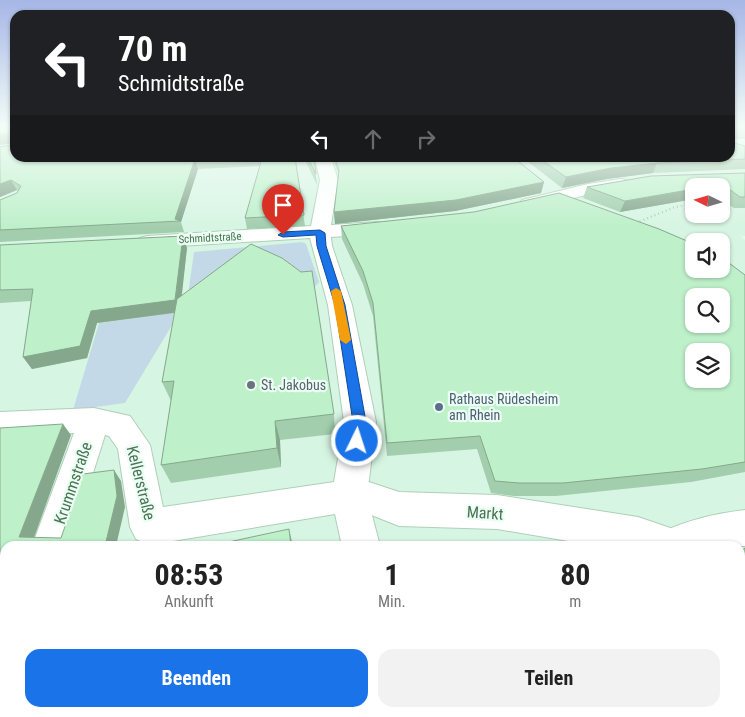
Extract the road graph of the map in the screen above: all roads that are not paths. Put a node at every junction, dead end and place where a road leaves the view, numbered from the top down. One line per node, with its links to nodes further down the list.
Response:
1 (324, 162): 8 (street)
2 (539, 180): 4 (street)
3 (637, 182): 4 (street)
4 (560, 198): 5 (street); 6 (street)
5 (513, 208)
6 (631, 225)
7 (393, 226): 8 (street, Schmidtstraße)
8 (320, 233): 9 (street, Schmidtstraße); 12 (street)
9 (126, 243)
10 (94, 420): 11 (street, Kellerstraße); 12 (street, Kellerstraße); 14 (street, Krummstraße)
11 (0, 425)
12 (348, 496): 15 (street); 16 (street, Markt)
13 (745, 528): 17 (street, Markt)
14 (53, 541)
15 (360, 541)
16 (657, 541)
17 (685, 541)

